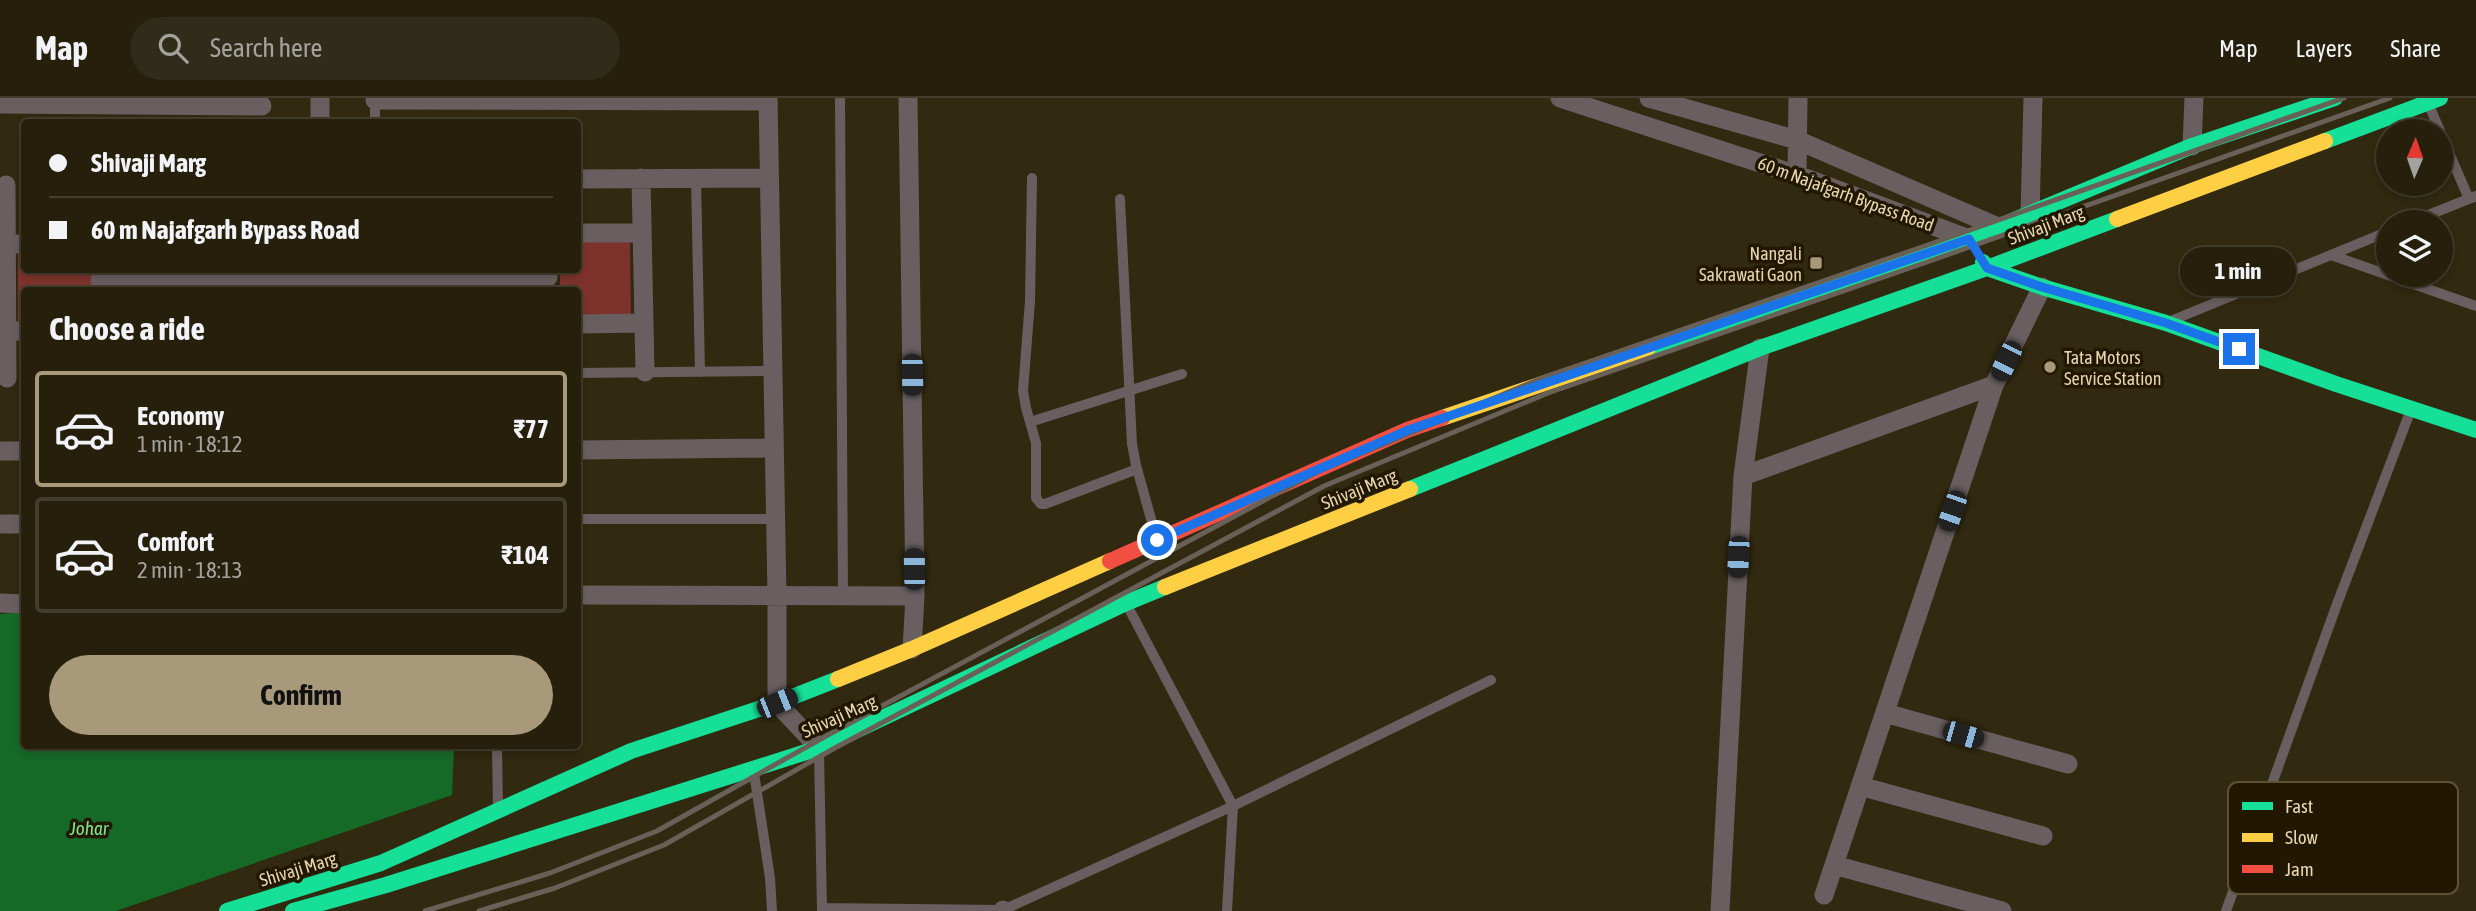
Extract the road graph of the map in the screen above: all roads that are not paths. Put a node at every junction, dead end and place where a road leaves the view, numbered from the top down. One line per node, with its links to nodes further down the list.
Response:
1 (320, 98): 17 (street)
2 (840, 98): 82 (lane)
3 (908, 98): 83 (street)
4 (1560, 98): 13 (street, 60 m Najafgarh Bypass Road)
5 (1649, 98): 20 (street, 60 m Najafgarh Bypass Road)
6 (1798, 98): 20 (street)
7 (2033, 98): 33 (street)
8 (2194, 98): 21 (street)
9 (2334, 98): 14 (main road, Shivaji Marg)
10 (375, 99): 11 (street); 18 (lane)
11 (768, 99): 24 (street)
12 (2434, 100): 19 (lane); 38 (main road, Shivaji Marg)
13 (1582, 101): 23 (street, 60 m Najafgarh Bypass Road)
14 (2315, 102): 21 (main road, Shivaji Marg)
15 (0, 104): 16 (street)
16 (262, 109)
17 (320, 119)
18 (375, 119)
19 (2438, 119)
20 (1797, 140): 23 (street); 38 (street, 60 m Najafgarh Bypass Road)
21 (2192, 146): 33 (main road, Shivaji Marg)
22 (2454, 160): 30 (lane)
23 (1797, 175): 37 (street, 60 m Najafgarh Bypass Road)
24 (769, 177): 26 (street); 58 (street)
25 (641, 178): 26 (street); 28 (street); 35 (street)
26 (696, 178): 60 (lane)
27 (1032, 178): 67 (lane)
28 (581, 179)
29 (10, 185): 39 (street)
30 (2472, 197): 32 (lane)
31 (1120, 200): 65 (lane)
32 (2440, 210)
33 (2030, 215): 38 (main road, Shivaji Marg)
34 (581, 233): 35 (street)
35 (642, 233): 53 (street)
36 (2376, 236): 40 (lane)
37 (1969, 239): 38 (main road, Shivaji Marg); 41 (main road); 79 (main road, Shivaji Marg)
38 (2008, 241): 41 (main road, Shivaji Marg)
39 (15, 244): 56 (street)
40 (2331, 255): 52 (lane); 54 (lane)
41 (1987, 268): 51 (main road); 57 (main road, Shivaji Marg)
42 (319, 279): 43 (street); 50 (street)
43 (374, 279): 44 (street)
44 (432, 279): 45 (street)
45 (490, 279): 46 (street)
46 (548, 279)
47 (100, 280): 48 (street)
48 (155, 280): 49 (street)
49 (209, 280): 50 (street)
50 (263, 280)
51 (2042, 287): 54 (main road); 64 (street)
52 (2476, 306)
53 (644, 323): 55 (street); 59 (street)
54 (2166, 323): 66 (main road)
55 (581, 324)
56 (16, 331): 63 (street)
57 (1760, 348): 74 (street); 85 (main road, Shivaji Marg)
58 (773, 371): 60 (lane); 69 (street)
59 (645, 372): 60 (lane); 61 (lane)
60 (700, 372)
61 (581, 373)
62 (1182, 374): 65 (lane)
63 (10, 378)
64 (1994, 385): 74 (street); 90 (street)
65 (1128, 392): 67 (lane); 73 (lane)
66 (2411, 409): 68 (main road); 95 (lane)
67 (1030, 422): 73 (lane)
68 (2476, 430)
69 (774, 448): 70 (street); 76 (street)
70 (581, 450)
71 (0, 451): 72 (street)
72 (21, 451)
73 (1137, 469): 79 (lane)
74 (1743, 475): 109 (street)
75 (581, 519): 76 (lane)
76 (775, 519): 81 (street)
77 (0, 524): 78 (street)
78 (21, 524)
79 (1157, 540): 87 (main road, Shivaji Marg)
80 (581, 595): 81 (street)
81 (777, 596): 82 (street); 89 (street)
82 (843, 596): 83 (street)
83 (915, 596): 87 (street)
84 (0, 603): 86 (street)
85 (1126, 603): 91 (main road, Shivaji Marg); 97 (lane)
86 (21, 604)
87 (912, 649): 89 (main road, Shivaji Marg)
88 (1491, 680): 97 (lane)
89 (777, 703): 91 (street); 98 (main road, Shivaji Marg)
90 (1885, 713): 93 (street); 96 (street)
91 (819, 748): 94 (main road, Shivaji Marg); 103 (lane)
92 (497, 749): 98 (lane)
93 (2068, 764)
94 (754, 769): 106 (main road, Shivaji Marg); 107 (lane)
95 (2273, 782)
96 (1860, 786): 99 (street); 100 (street)
97 (1233, 806): 104 (lane); 108 (lane)
98 (498, 811): 105 (main road, Shivaji Marg)
99 (2043, 836)
100 (1834, 864): 102 (street); 110 (street)
101 (2232, 894): 111 (lane)
102 (1824, 895)
103 (822, 910): 104 (lane)
104 (1003, 910)
105 (227, 911)
106 (293, 911)
107 (772, 911)
108 (1227, 911)
109 (1720, 911)
110 (2002, 911)
111 (2226, 911)

